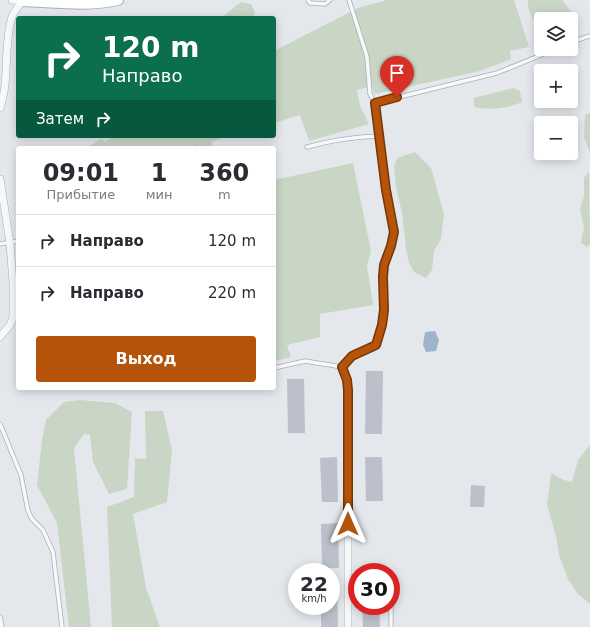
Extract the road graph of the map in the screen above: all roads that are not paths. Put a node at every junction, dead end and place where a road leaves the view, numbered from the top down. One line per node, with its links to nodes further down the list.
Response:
1 (17, 0): 6 (street); 11 (street)
2 (118, 0): 6 (street)
3 (308, 0): 4 (lane)
4 (330, 0)
5 (349, 0): 10 (lane)
6 (43, 1)
7 (590, 36): 8 (lane)
8 (578, 40)
9 (539, 56): 10 (lane)
10 (375, 103): 12 (lane)
11 (0, 108)
12 (379, 136): 13 (lane); 20 (lane)
13 (307, 146)
14 (0, 179): 16 (street)
15 (16, 242): 16 (lane)
16 (10, 243): 17 (lane); 18 (street)
17 (0, 244)
18 (16, 283): 19 (street)
19 (0, 337)
20 (342, 367): 21 (lane); 27 (street)
21 (276, 368)
22 (0, 424): 26 (lane)
23 (391, 615): 28 (lane)
24 (0, 617): 25 (lane)
25 (2, 627)
26 (62, 627)
27 (348, 627)
28 (391, 627)

